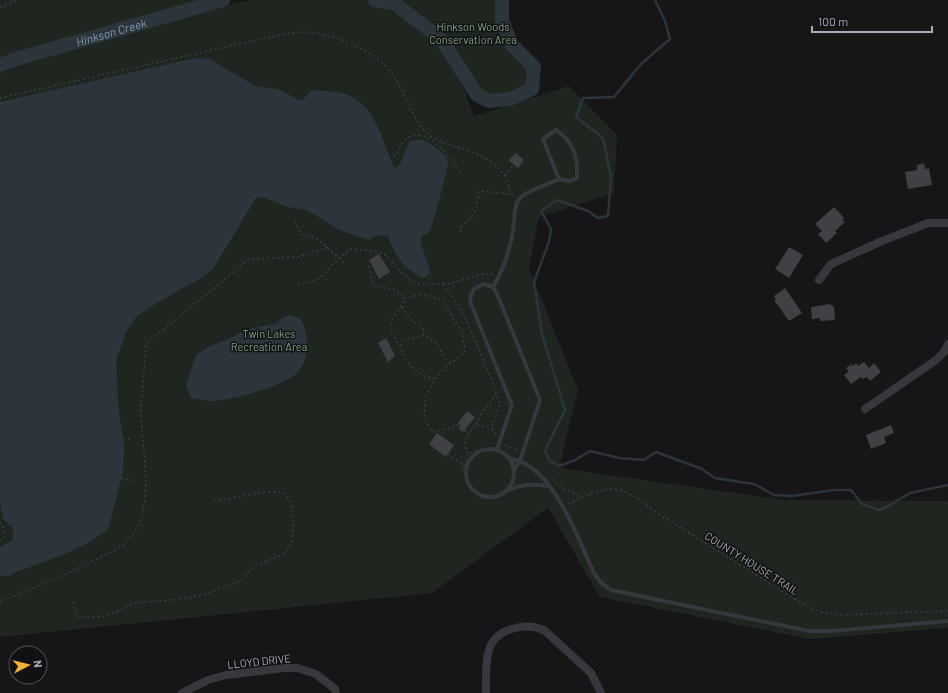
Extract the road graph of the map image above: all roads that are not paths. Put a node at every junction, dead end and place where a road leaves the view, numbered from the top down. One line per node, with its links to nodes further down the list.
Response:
1 (559, 179): 1 (lane); 4 (lane)
2 (948, 223): 3 (street)
3 (819, 280)
4 (493, 287): 7 (lane); 9 (lane)
5 (948, 344): 6 (street)
6 (865, 409)
7 (497, 450): 8 (lane); 12 (lane)
8 (510, 459): 9 (lane); 10 (lane)
9 (520, 461): 10 (lane); 11 (lane)
10 (514, 469): 12 (lane)
11 (549, 486): 12 (lane); 13 (lane)
12 (507, 492)
13 (948, 621)
14 (335, 691): 15 (street, LLOYD DRIVE)
15 (182, 693)
16 (486, 693): 17 (street)
17 (601, 693)

